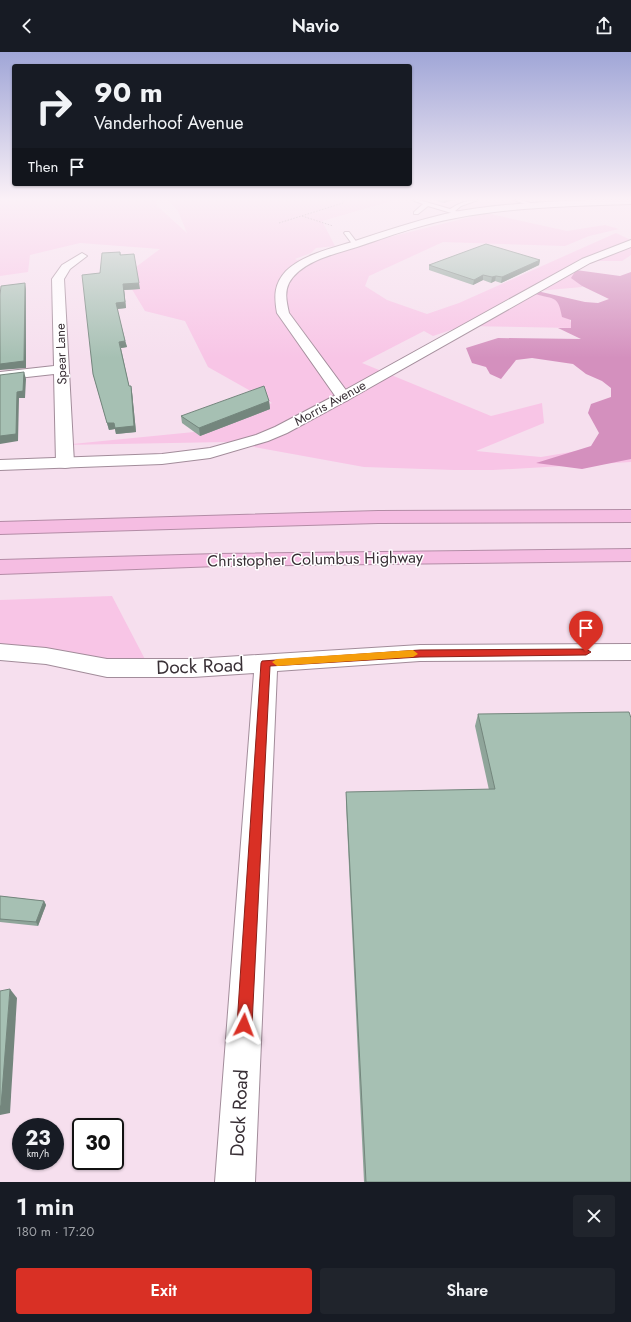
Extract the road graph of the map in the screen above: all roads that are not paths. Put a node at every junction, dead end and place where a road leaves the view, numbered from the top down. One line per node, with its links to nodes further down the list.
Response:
1 (327, 253): 6 (street)
2 (605, 253): 6 (street, Morris Avenue)
3 (82, 256): 4 (street, Spear Lane)
4 (62, 369): 5 (street); 7 (street, Spear Lane)
5 (0, 376)
6 (343, 397): 7 (street, Morris Avenue)
7 (65, 463): 8 (street, Morris Avenue)
8 (0, 466)
9 (631, 516): 10 (highway)
10 (0, 528)
11 (631, 555): 12 (highway, Christopher Columbus Highway)
12 (0, 567)
13 (0, 652): 15 (street, Dock Road)
14 (631, 652): 15 (street)
15 (266, 663): 16 (street, Dock Road)
16 (235, 1182)

